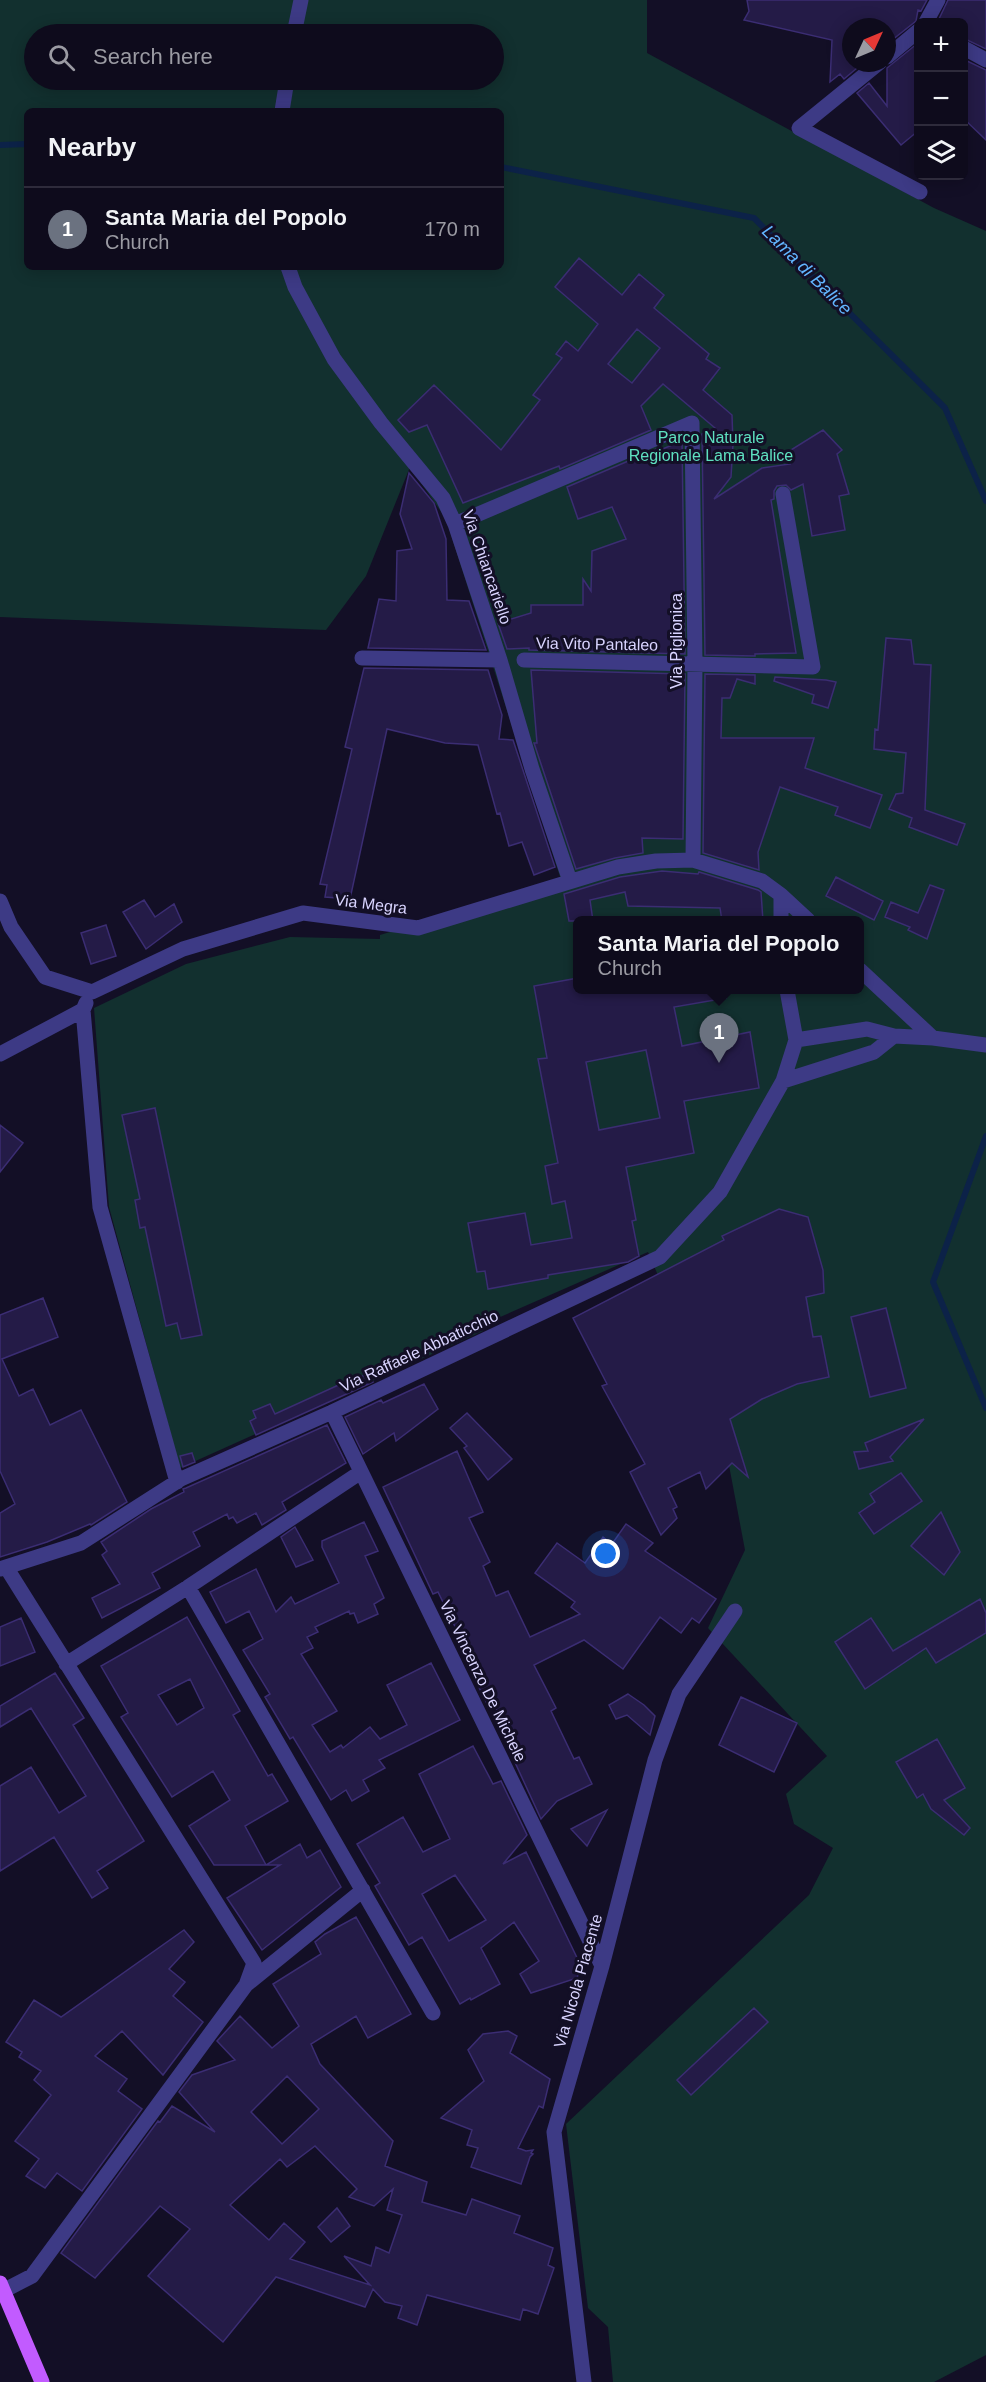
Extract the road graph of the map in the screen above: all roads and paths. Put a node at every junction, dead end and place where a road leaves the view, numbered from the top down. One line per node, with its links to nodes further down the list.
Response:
1 (301, 0): 4 (street)
2 (938, 0): 3 (street)
3 (929, 18)
4 (296, 24)
5 (914, 34): 6 (street)
6 (896, 49)
7 (968, 51): 8 (street)
8 (986, 60)
9 (868, 72): 12 (street)
10 (285, 90): 11 (street)
11 (282, 108)
12 (920, 192)
13 (289, 270): 15 (street, Via Chiancariello)
14 (783, 494): 19 (street, Via Vito Pantaleo)
15 (454, 524): 17 (street, Via Chiancariello); 19 (street, Via Piglionica)
16 (362, 658): 17 (street)
17 (500, 660): 21 (street, Via Chiancariello)
18 (524, 660): 19 (street, Via Vito Pantaleo)
19 (695, 664): 20 (street, Via Piglionica)
20 (693, 860): 21 (street, Via Megra); 22 (street, Via Megra)
21 (570, 881): 27 (street, Via Megra)
22 (781, 895): 24 (street); 25 (street, Via Megra)
23 (0, 901): 27 (street)
24 (781, 916)
25 (803, 916)
26 (864, 974): 31 (street)
27 (92, 992): 29 (street)
28 (788, 994): 32 (street)
29 (82, 1010): 34 (street); 38 (street)
30 (894, 1036): 31 (street); 32 (street); 35 (street)
31 (933, 1038): 33 (street)
32 (796, 1040): 35 (street, Via Raffaele Abbaticchio)
33 (986, 1045)
34 (0, 1054)
35 (783, 1082): 36 (street, Via Raffaele Abbaticchio)
36 (332, 1413): 37 (street, Via Vincenzo De Michele); 38 (street, Via Raffaele Abbaticchio)
37 (361, 1472): 40 (street); 44 (street, Via Vincenzo De Michele)
38 (177, 1482): 39 (street, Via Raffaele Abbaticchio)
39 (3, 1568): 42 (street)
40 (188, 1587): 42 (street); 43 (street)
41 (735, 1611): 44 (street, Via Nicola Piacente)
42 (66, 1664): 45 (street)
43 (363, 1890): 45 (street); 46 (street)
44 (602, 1966): 49 (street, Via Nicola Piacente)
45 (246, 1985): 47 (street)
46 (433, 2013)
47 (1, 2287): 48 (main road)
48 (42, 2382)
49 (584, 2382)

